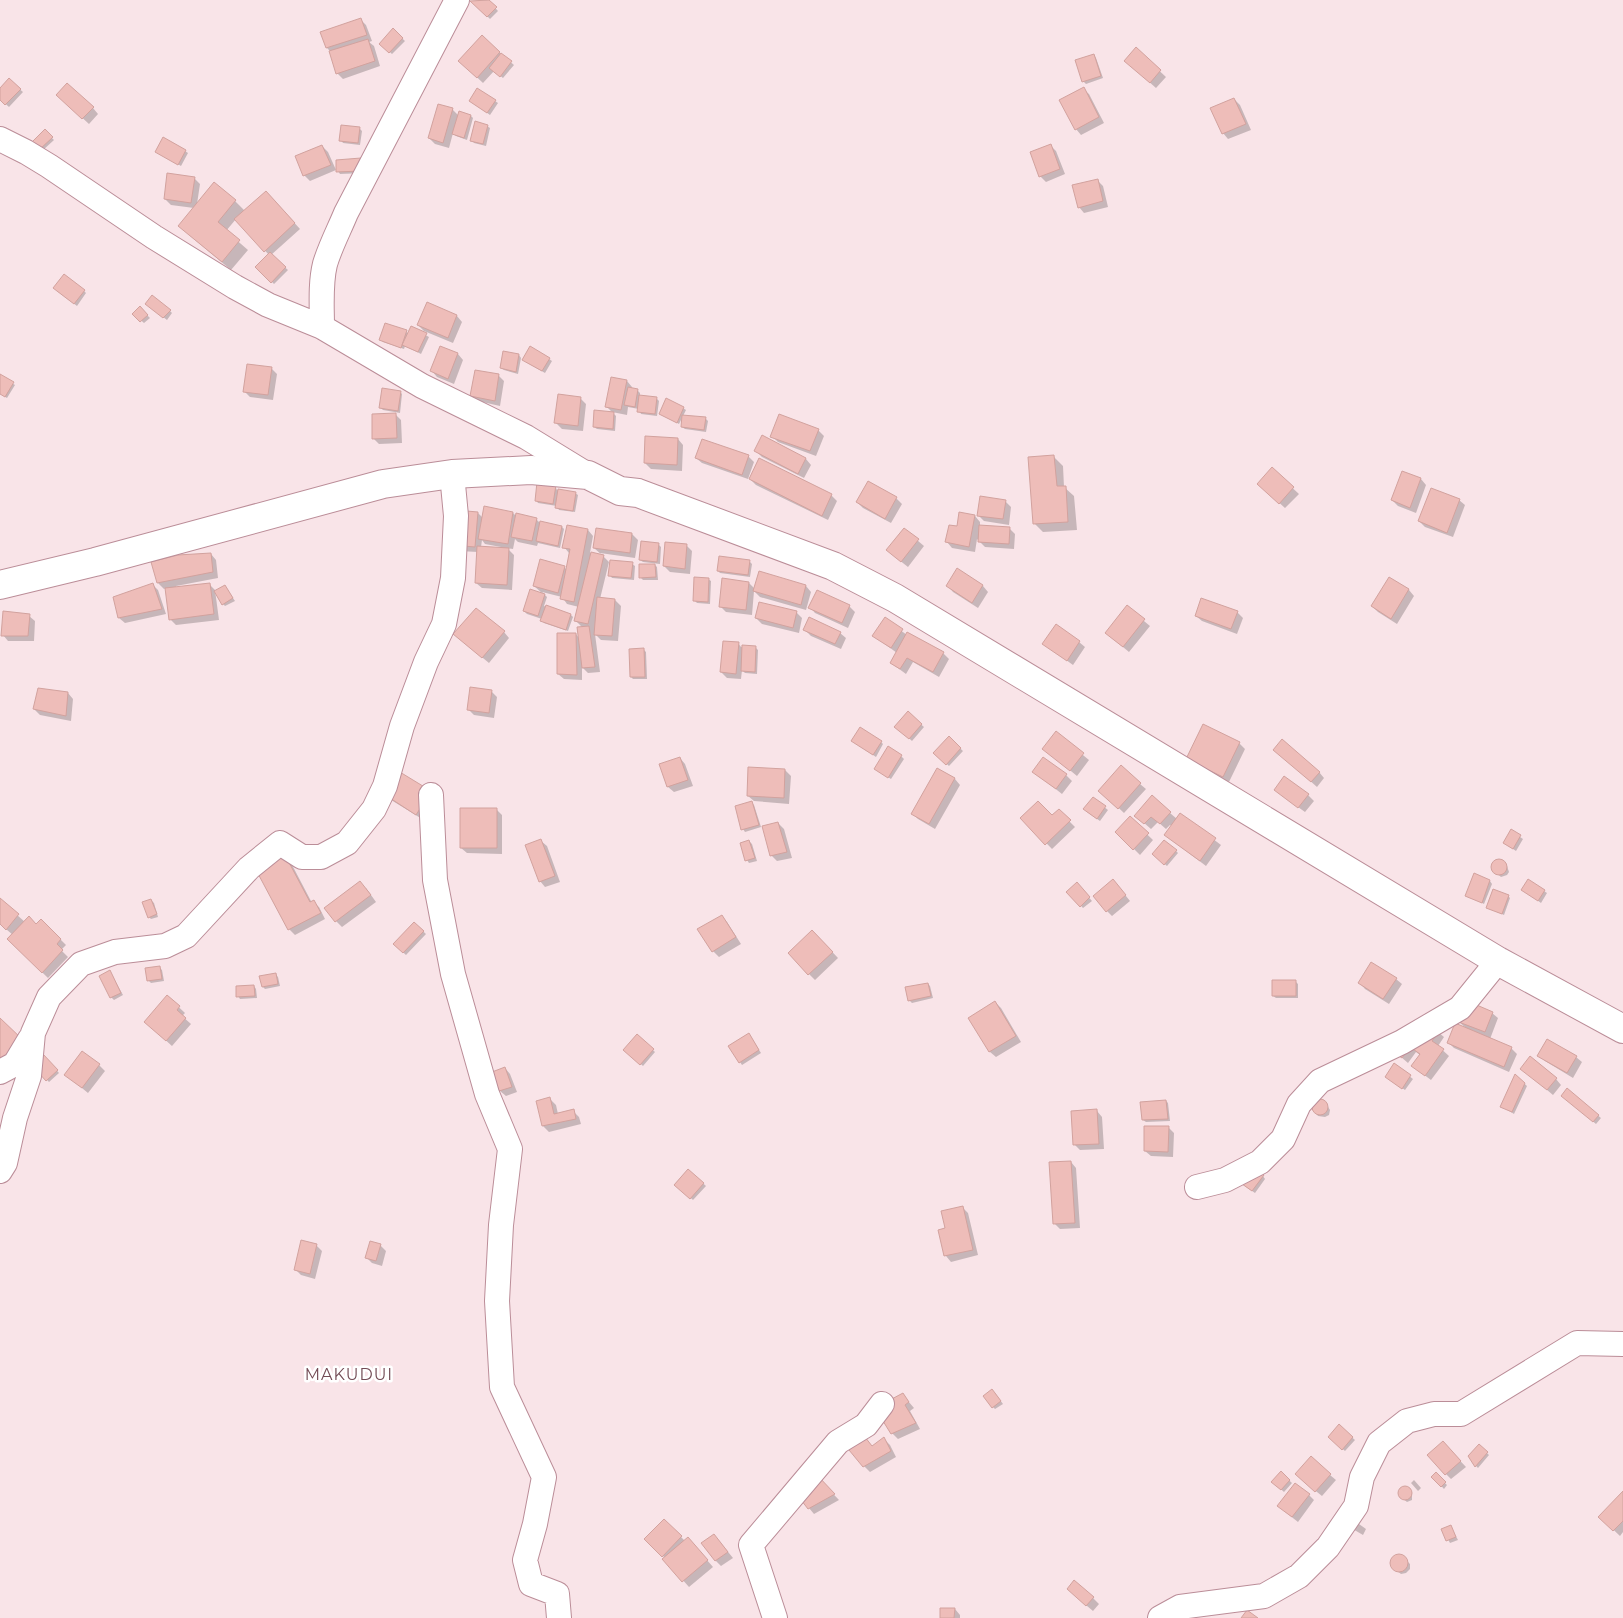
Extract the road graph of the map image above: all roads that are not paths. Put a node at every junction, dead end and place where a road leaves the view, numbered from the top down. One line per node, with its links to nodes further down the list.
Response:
1 (458, 0): 3 (street)
2 (0, 139): 3 (street)
3 (322, 327): 5 (street)
4 (452, 474): 5 (street); 6 (street); 10 (street)
5 (588, 475): 8 (street)
6 (0, 585)
7 (432, 795): 16 (street)
8 (1498, 961): 9 (street); 13 (street)
9 (1623, 1029)
10 (33, 1033): 11 (street); 12 (street)
11 (0, 1072)
12 (0, 1171)
13 (1197, 1187)
14 (1623, 1344): 18 (street)
15 (882, 1404): 17 (street)
16 (559, 1618)
17 (776, 1618)
18 (1160, 1618)

